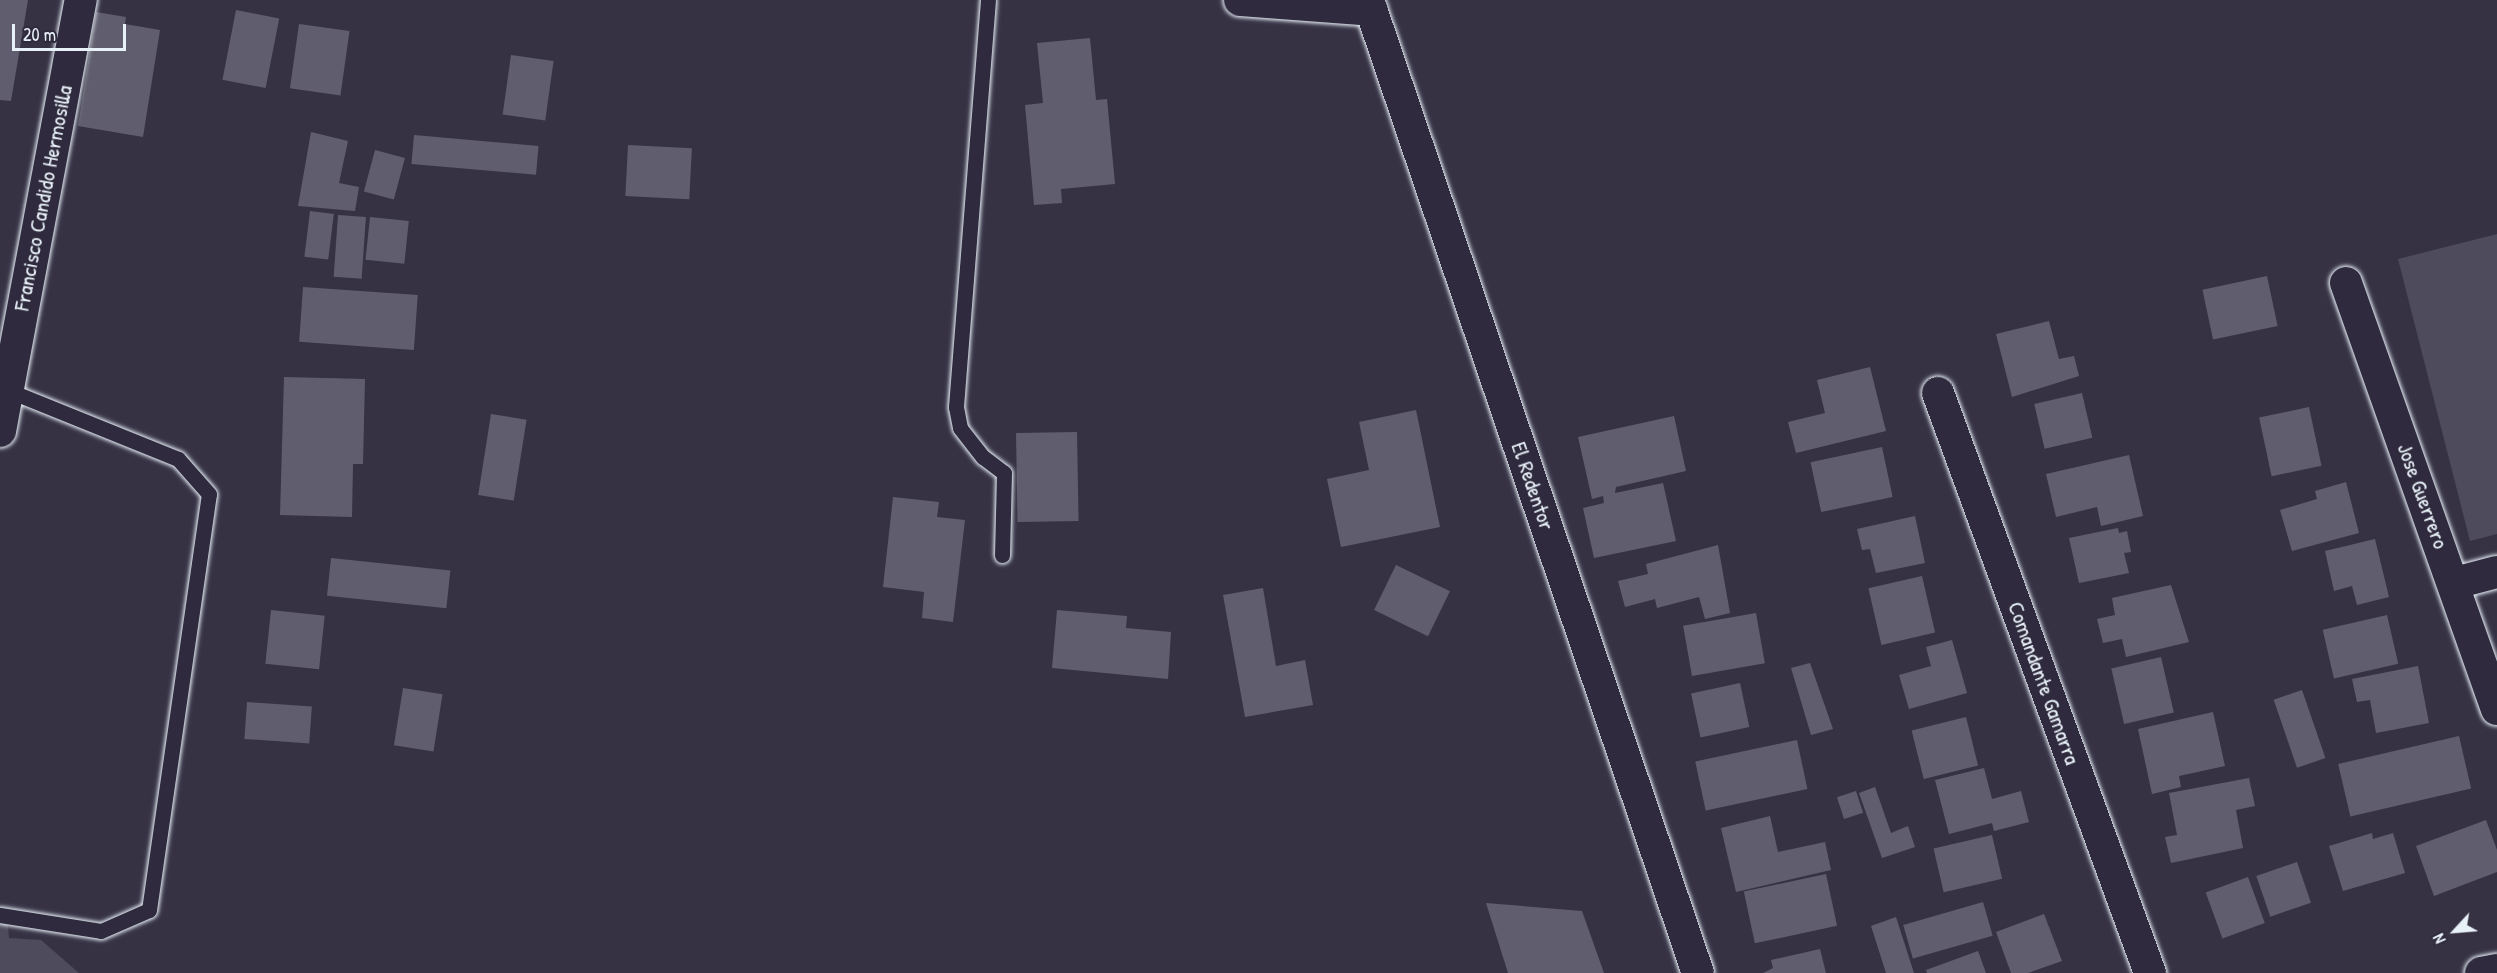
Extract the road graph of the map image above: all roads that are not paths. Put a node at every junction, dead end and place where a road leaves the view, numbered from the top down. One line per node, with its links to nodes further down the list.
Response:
1 (81, 0): 6 (street, Francisco Candido Hermosilla)
2 (988, 0): 9 (lane)
3 (1240, 0): 4 (street)
4 (1370, 5): 15 (street, El Redentor)
5 (2346, 283): 11 (street, Jose Guerrero)
6 (8, 390): 8 (street, Francisco Candido Hermosilla); 13 (lane)
7 (1938, 393): 16 (street, Comandante Gamarra)
8 (0, 431)
9 (1002, 555)
10 (2497, 572): 11 (street)
11 (2455, 583): 12 (street, Jose Guerrero)
12 (2497, 709)
13 (0, 915)
14 (2497, 970): 17 (street)
15 (1698, 973)
16 (2150, 973)
17 (2481, 973)

